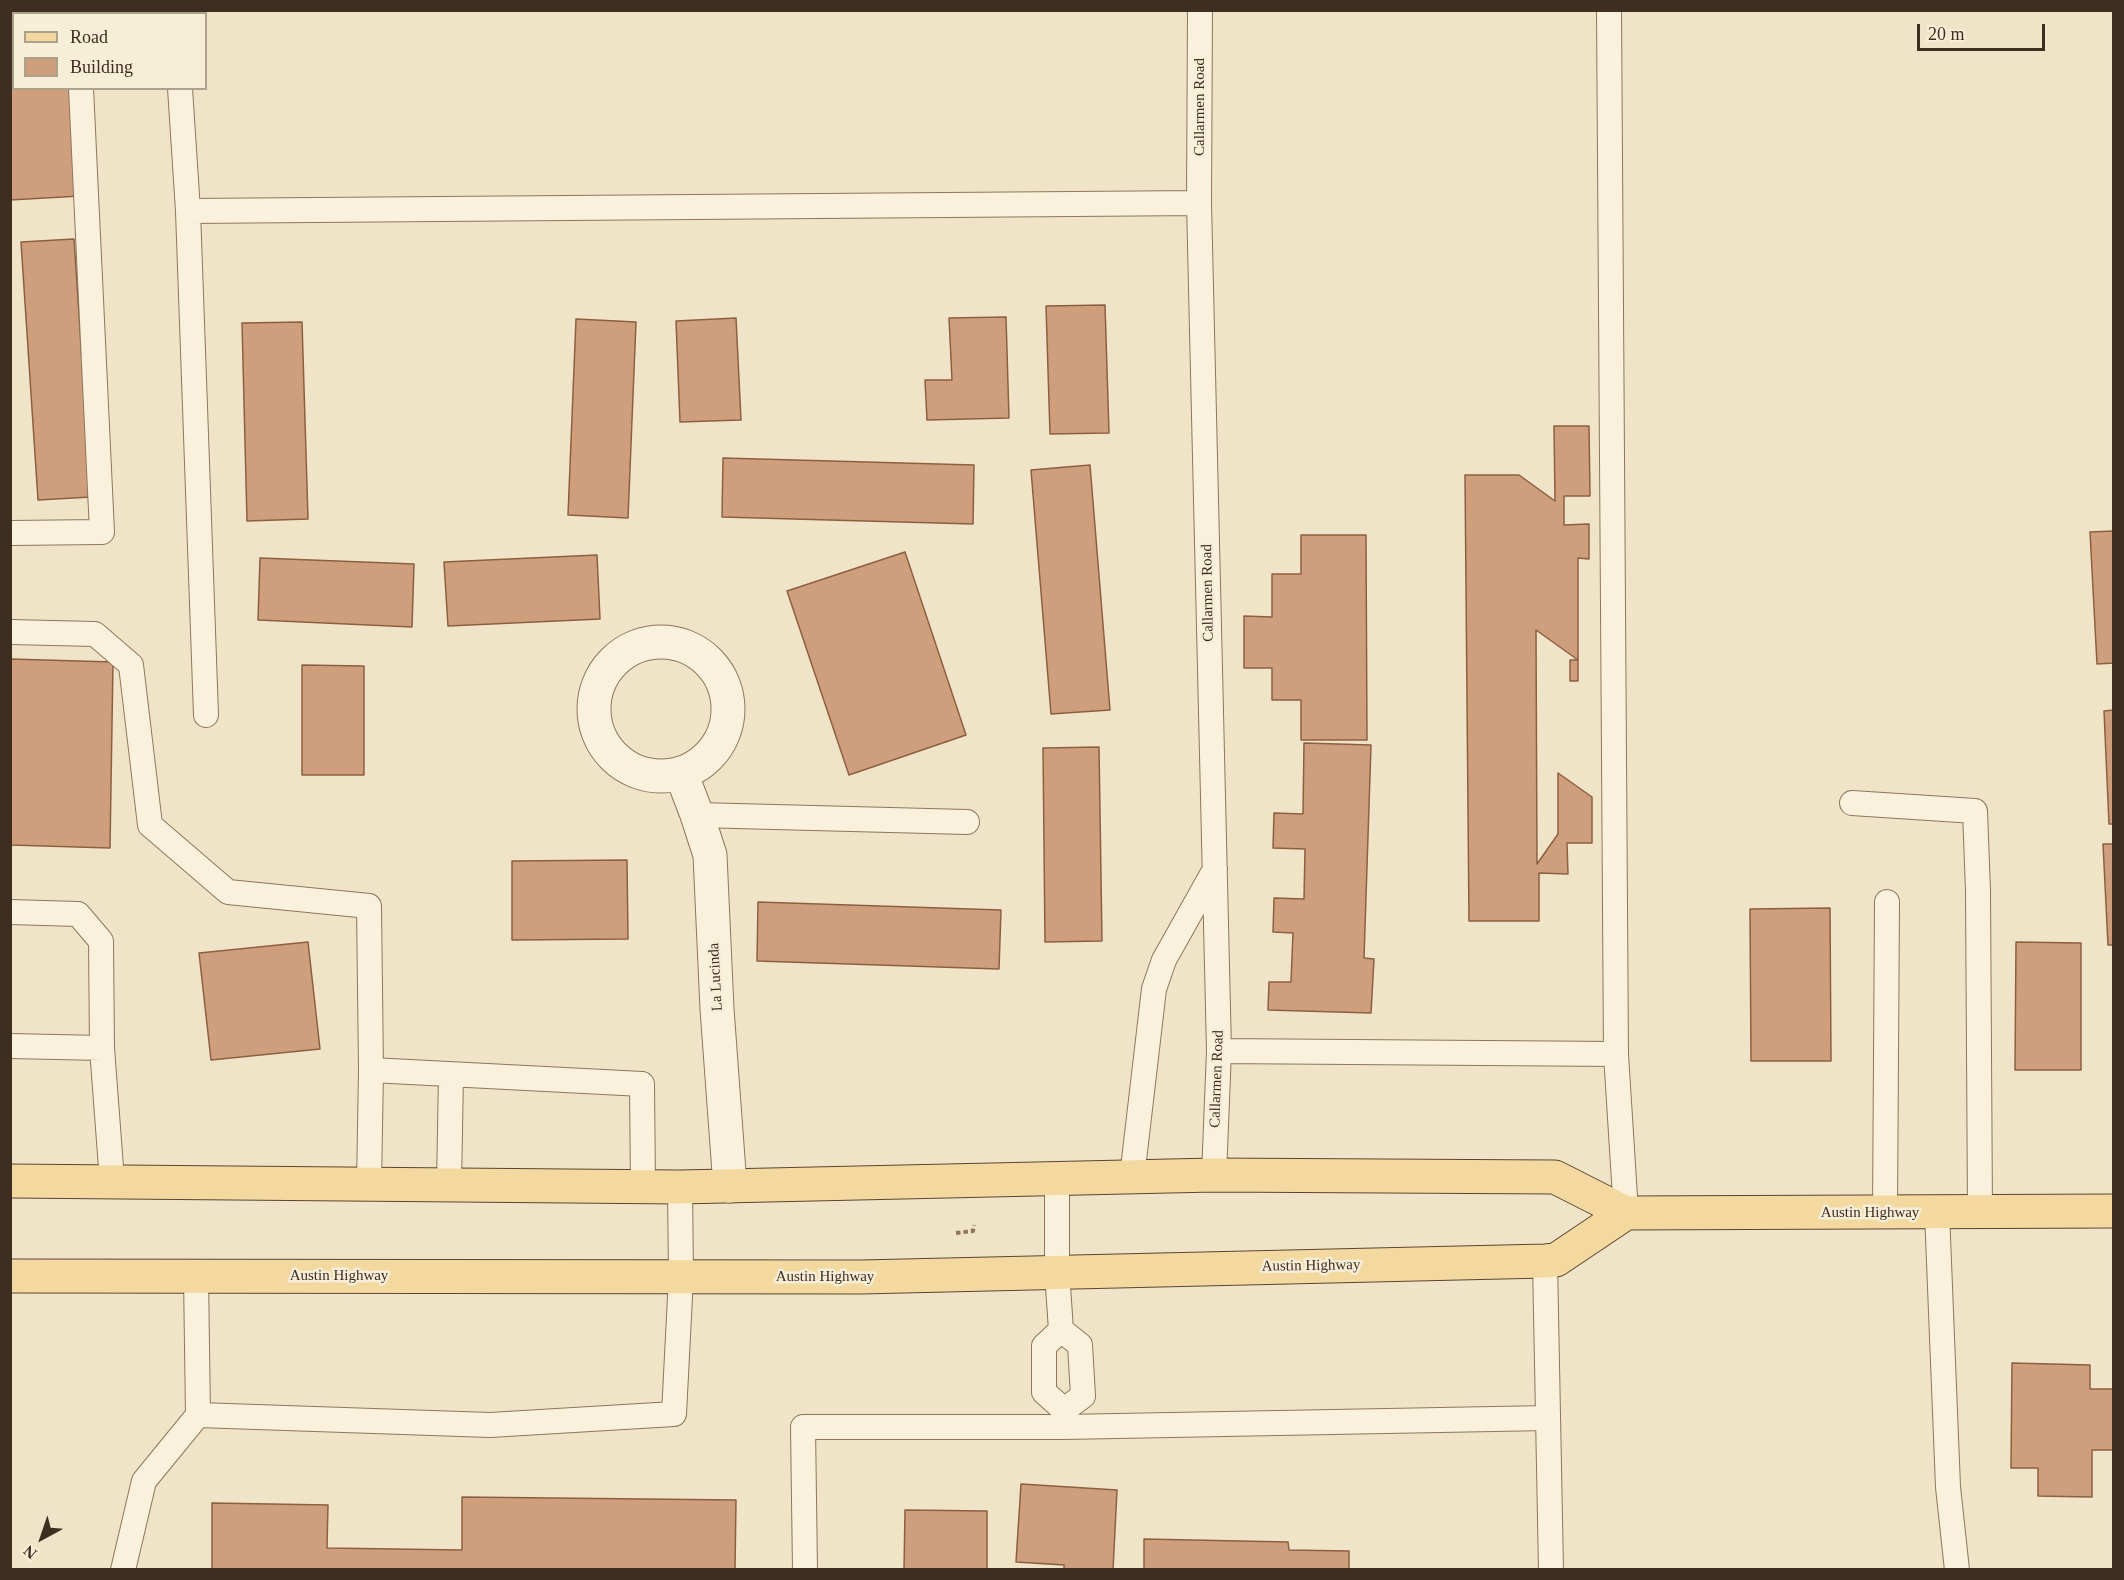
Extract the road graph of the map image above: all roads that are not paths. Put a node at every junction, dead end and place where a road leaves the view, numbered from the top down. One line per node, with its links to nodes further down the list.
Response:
1 (1200, 10): 5 (lane, Callarmen Road)
2 (1609, 10): 20 (lane)
3 (81, 90): 7 (lane)
4 (180, 90): 6 (lane)
5 (1199, 203): 6 (lane); 14 (lane, Callarmen Road)
6 (188, 211): 9 (lane)
7 (10, 533)
8 (10, 632): 21 (lane)
9 (206, 715)
10 (681, 772): 10 (street); 12 (street, La Lucinda)
11 (1852, 803): 35 (lane)
12 (697, 815): 13 (lane); 30 (street, La Lucinda)
13 (967, 822)
14 (1215, 869): 19 (lane, Callarmen Road); 24 (lane)
15 (1887, 902): 36 (lane)
16 (10, 912): 18 (lane)
17 (10, 1046): 18 (lane)
18 (102, 1048): 27 (lane)
19 (1219, 1052): 20 (lane); 23 (lane, Callarmen Road)
20 (1616, 1054): 37 (lane)
21 (371, 1070): 22 (lane); 28 (lane)
22 (451, 1075): 29 (lane); 31 (lane)
23 (1214, 1175): 24 (main road, Austin Highway); 37 (main road, Austin Highway)
24 (1132, 1177): 25 (main road, Austin Highway)
25 (1057, 1179): 30 (main road, Austin Highway); 39 (lane)
26 (10, 1181): 27 (main road, Austin Highway)
27 (112, 1181): 28 (main road, Austin Highway)
28 (369, 1185): 29 (main road, Austin Highway)
29 (449, 1186): 31 (main road, Austin Highway)
30 (730, 1186): 32 (main road, Austin Highway)
31 (643, 1187): 32 (main road, Austin Highway)
32 (680, 1187): 42 (lane)
33 (2114, 1211): 35 (main road, Austin Highway)
34 (1937, 1212): 35 (main road, Austin Highway); 36 (main road, Austin Highway); 50 (lane)
35 (1980, 1212)
36 (1885, 1213): 37 (main road, Austin Highway)
37 (1626, 1214): 38 (main road, Austin Highway)
38 (1545, 1261): 39 (main road, Austin Highway); 46 (lane)
39 (1058, 1272): 42 (main road, Austin Highway); 43 (lane)
40 (10, 1276): 41 (main road, Austin Highway)
41 (196, 1276): 42 (main road, Austin Highway); 44 (lane)
42 (681, 1277): 44 (lane)
43 (1060, 1330): 45 (lane); 45 (lane)
44 (198, 1415): 47 (lane)
45 (1064, 1418): 46 (lane); 48 (lane)
46 (1548, 1418): 49 (lane)
47 (123, 1569)
48 (805, 1569)
49 (1551, 1569)
50 (1958, 1569)

